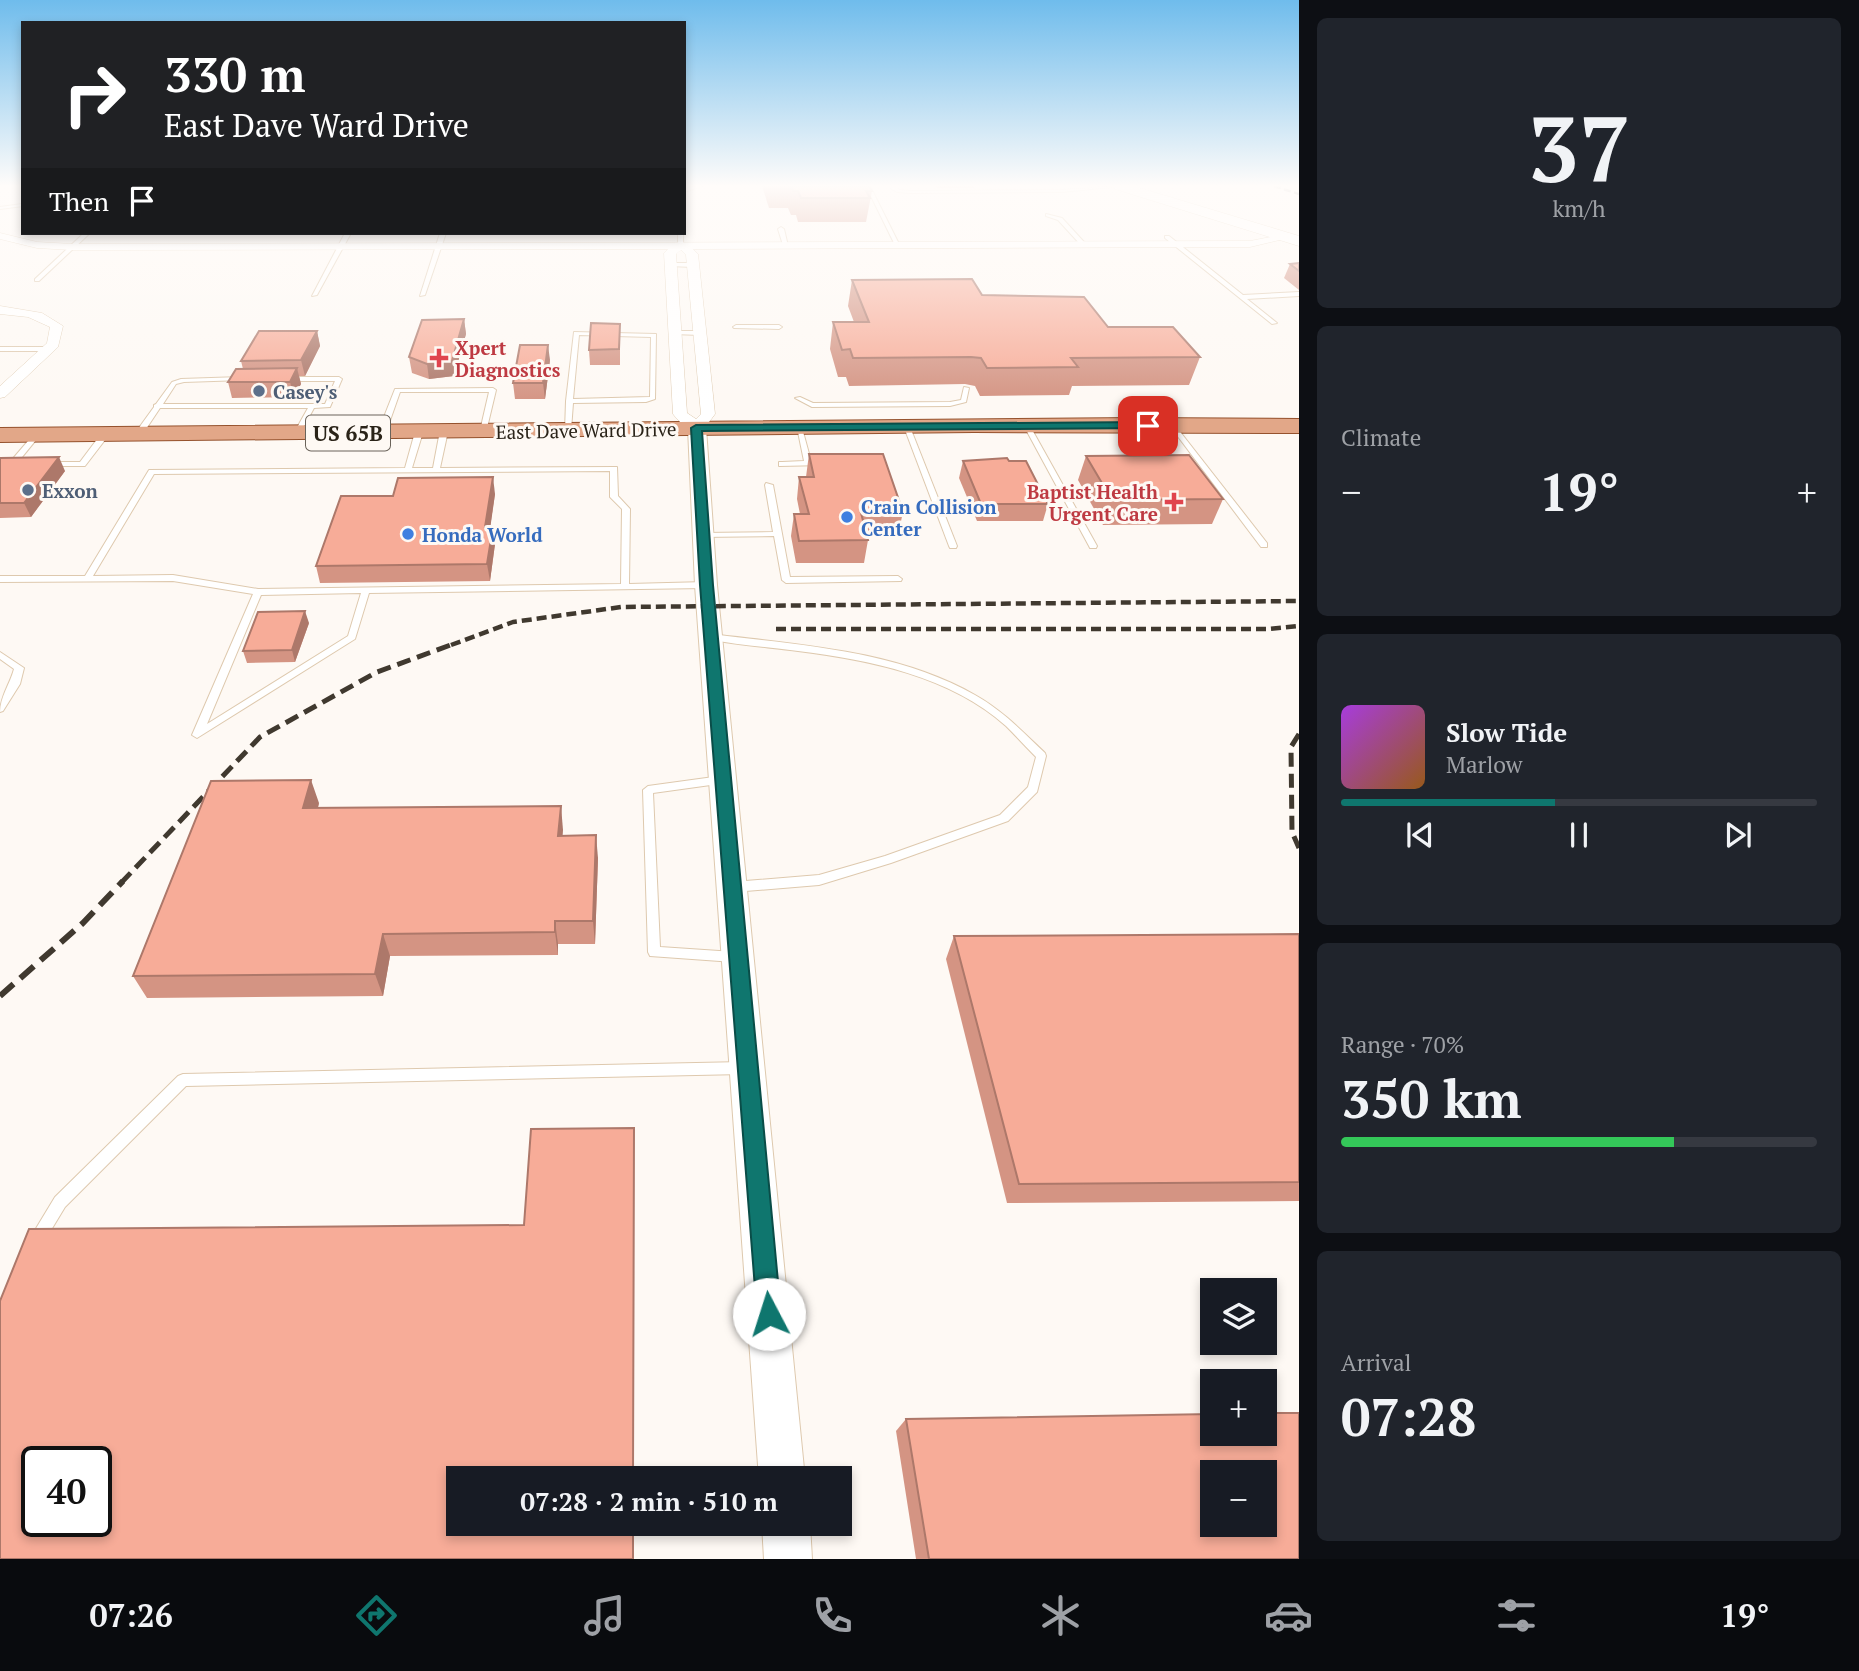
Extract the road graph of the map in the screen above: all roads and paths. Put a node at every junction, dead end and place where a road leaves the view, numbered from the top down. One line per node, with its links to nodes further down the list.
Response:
1 (60, 259): 9 (lane)
2 (334, 259): 11 (lane)
3 (434, 259): 12 (lane)
4 (670, 259): 7 (street)
5 (692, 259): 8 (street)
6 (1194, 259): 13 (lane)
7 (671, 265): 8 (lane); 18 (street)
8 (693, 265): 19 (street)
9 (37, 280)
10 (1299, 294): 13 (lane)
11 (314, 295)
12 (422, 295)
13 (1244, 297): 15 (lane)
14 (0, 310): 21 (street)
15 (1274, 323)
16 (736, 327): 17 (lane)
17 (779, 327)
18 (675, 333): 19 (lane); 35 (street)
19 (700, 333): 35 (street)
20 (4, 349): 21 (lane); 22 (lane)
21 (48, 349): 26 (street)
22 (0, 358)
23 (248, 379): 29 (lane)
24 (274, 379): 30 (lane)
25 (967, 388): 27 (lane)
26 (0, 394)
27 (798, 398)
28 (569, 401): 28 (lane); 37 (lane)
29 (156, 406): 30 (lane); 46 (lane)
30 (312, 406): 43 (lane)
31 (0, 416): 44 (main road)
32 (1172, 425): 33 (main road, East Dave Ward Drive / US 65B); 38 (main road, East Dave Ward Drive / US 65B); 59 (lane)
33 (1027, 426): 34 (main road, East Dave Ward Drive / US 65B); 61 (lane)
34 (908, 427): 36 (main road, East Dave Ward Drive / US 65B); 60 (lane)
35 (696, 428): 36 (main road, East Dave Ward Drive / US 65B); 37 (main road, East Dave Ward Drive / US 65B); 58 (street)
36 (799, 428): 52 (lane)
37 (567, 430): 40 (main road, East Dave Ward Drive / US 65B)
38 (1296, 430)
39 (444, 431): 40 (main road, East Dave Ward Drive / US 65B); 42 (main road, East Dave Ward Drive / US 65B); 55 (lane)
40 (484, 431): 41 (lane)
41 (382, 432): 42 (main road, East Dave Ward Drive / US 65B); 43 (main road, East Dave Ward Drive / US 65B)
42 (419, 432): 54 (lane)
43 (298, 433): 46 (main road, East Dave Ward Drive / US 65B)
44 (17, 435): 45 (main road, East Dave Ward Drive / US 65B); 48 (lane)
45 (104, 436): 46 (main road, East Dave Ward Drive / US 65B); 50 (lane)
46 (137, 436)
47 (833, 463): 52 (lane)
48 (13, 464): 49 (lane); 53 (lane)
49 (26, 464)
50 (40, 464)
51 (782, 464): 52 (lane)
52 (808, 464)
53 (0, 466)
54 (408, 469): 55 (lane); 63 (lane)
55 (436, 469): 66 (lane)
56 (769, 485): 57 (lane)
57 (778, 534): 58 (lane); 64 (lane)
58 (703, 535): 65 (street)
59 (1264, 545)
60 (953, 546)
61 (1094, 546)
62 (0, 579): 63 (lane)
63 (87, 579): 68 (lane)
64 (898, 579)
65 (706, 585): 66 (lane); 69 (street)
66 (625, 586): 67 (lane)
67 (366, 590): 68 (lane); 68 (lane)
68 (258, 592)
69 (711, 637): 72 (street); 73 (lane)
70 (0, 655): 71 (lane)
71 (0, 709)
72 (724, 780): 73 (street); 74 (lane)
73 (733, 887): 74 (street)
74 (739, 958): 75 (street)
75 (749, 1068): 76 (lane); 77 (street)
76 (27, 1257)
77 (781, 1466)
78 (787, 1536): 79 (street)
79 (788, 1559)

